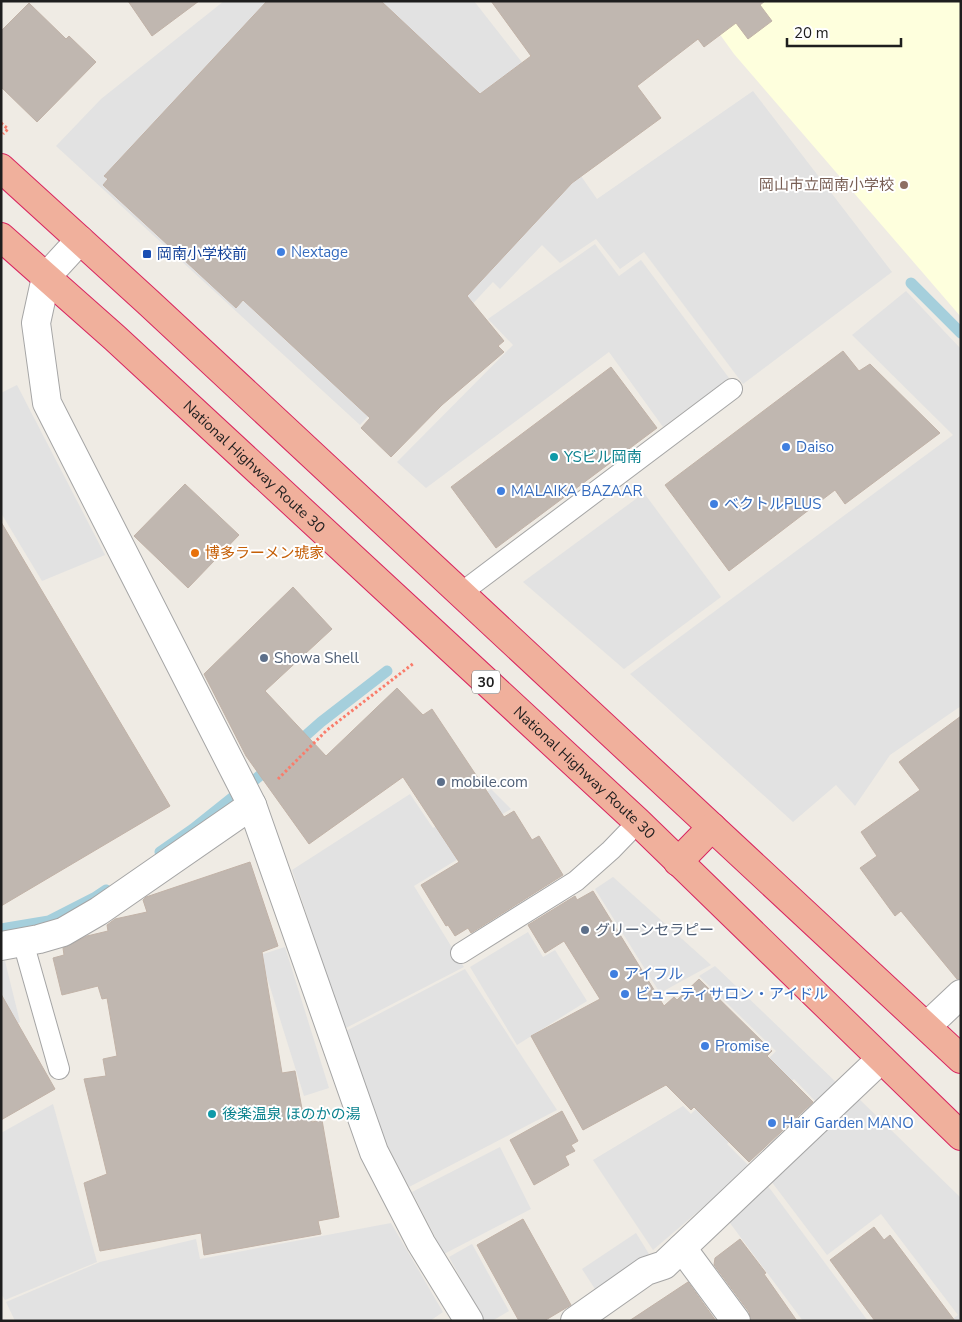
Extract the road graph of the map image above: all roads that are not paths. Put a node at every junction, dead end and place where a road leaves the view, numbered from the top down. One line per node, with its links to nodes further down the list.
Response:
1 (1, 168): 3 (highway)
2 (1, 238): 4 (highway, National Highway Route 30 / 30)
3 (80, 240): 4 (street); 6 (highway)
4 (46, 278): 7 (street); 8 (highway, National Highway Route 30 / 30)
5 (732, 389): 6 (lane)
6 (462, 593): 9 (highway)
7 (247, 793): 11 (street); 20 (street)
8 (638, 822): 10 (highway, National Highway Route 30 / 30); 12 (lane)
9 (712, 827): 10 (highway); 14 (highway)
10 (678, 862): 16 (highway, National Highway Route 30 / 30)
11 (12, 944): 17 (lane)
12 (461, 953)
13 (961, 994): 14 (street)
14 (927, 1026): 15 (highway)
15 (961, 1059)
16 (881, 1060): 18 (highway, National Highway Route 30 / 30); 19 (street)
17 (59, 1069)
18 (961, 1136)
19 (682, 1248): 21 (street); 22 (street)
20 (469, 1321)
21 (576, 1321)
22 (736, 1321)

